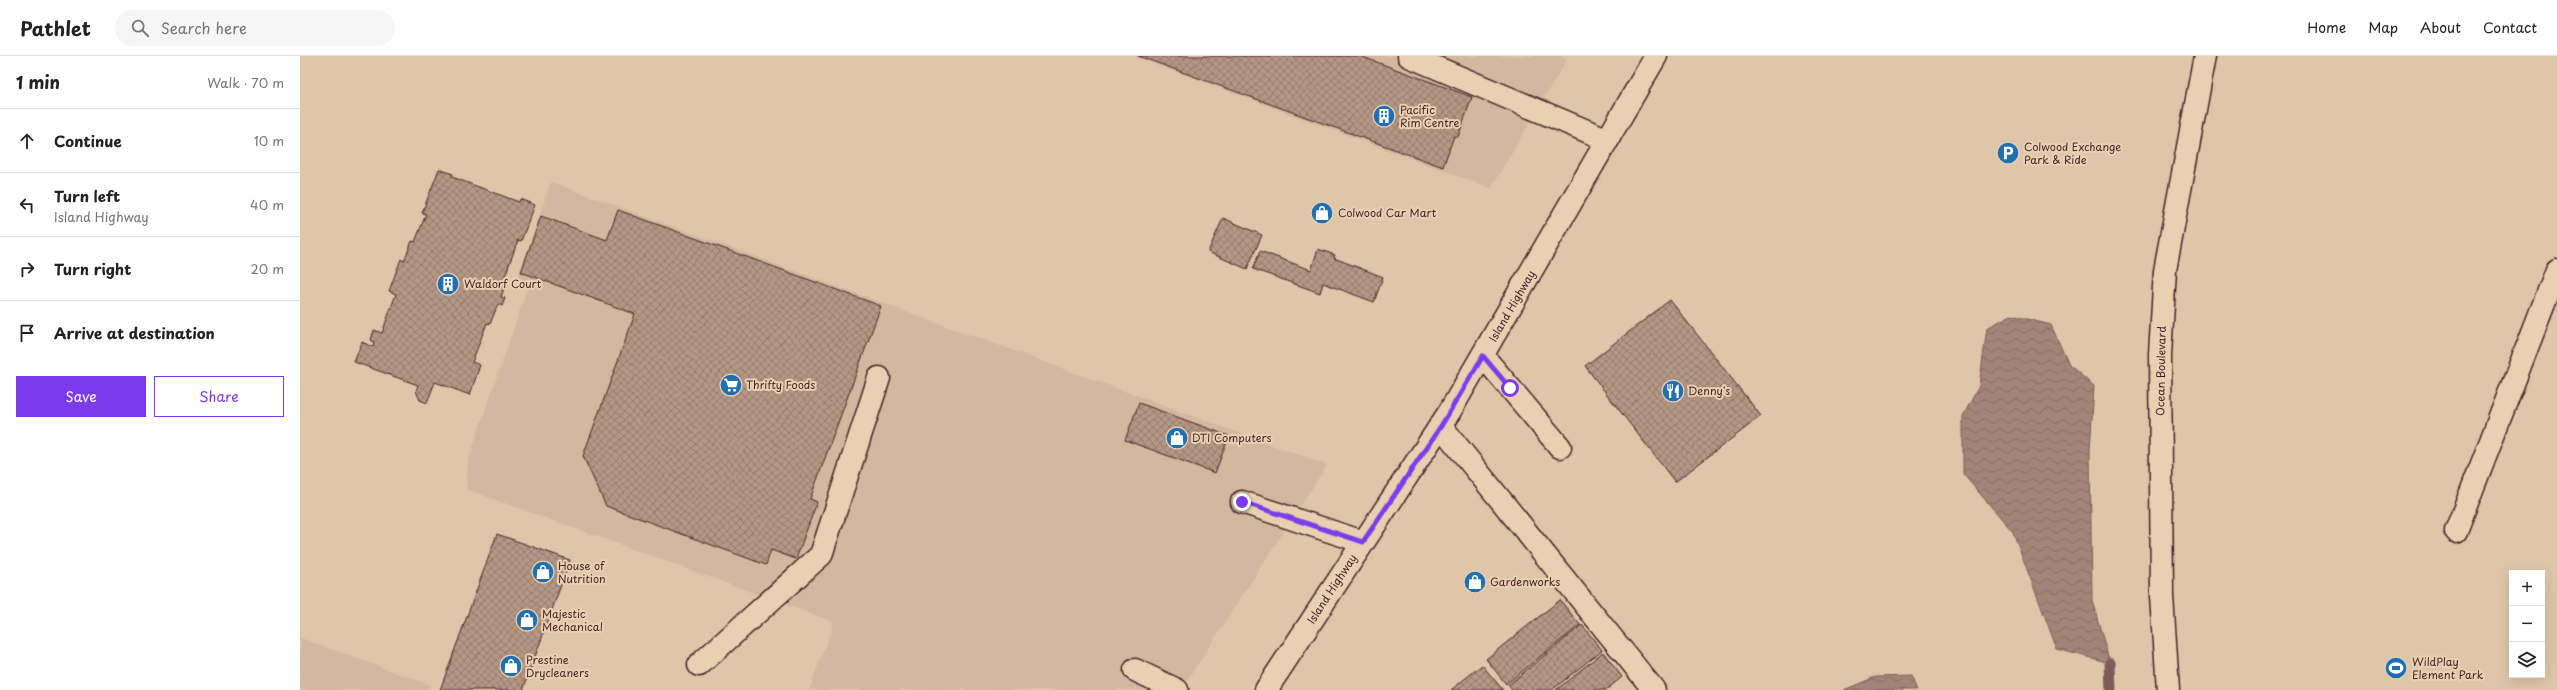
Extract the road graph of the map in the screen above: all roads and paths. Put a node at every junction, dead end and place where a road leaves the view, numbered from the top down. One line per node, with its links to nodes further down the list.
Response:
1 (1409, 56): 4 (main road)
2 (1656, 56): 4 (main road, Island Highway)
3 (2205, 56): 18 (main road, Ocean Boulevard)
4 (1608, 140): 6 (main road, Island Highway)
5 (2557, 270): 11 (main road)
6 (1483, 356): 8 (main road, Island Highway); 9 (main road)
7 (879, 378): 13 (main road)
8 (1441, 426): 12 (main road, Island Highway); 17 (main road)
9 (1560, 447)
10 (1242, 502): 12 (main road)
11 (2456, 530)
12 (1363, 542): 16 (main road, Island Highway)
13 (699, 665)
14 (1135, 670): 15 (main road)
15 (1177, 690)
16 (1266, 690)
17 (1654, 690)
18 (2168, 690)

